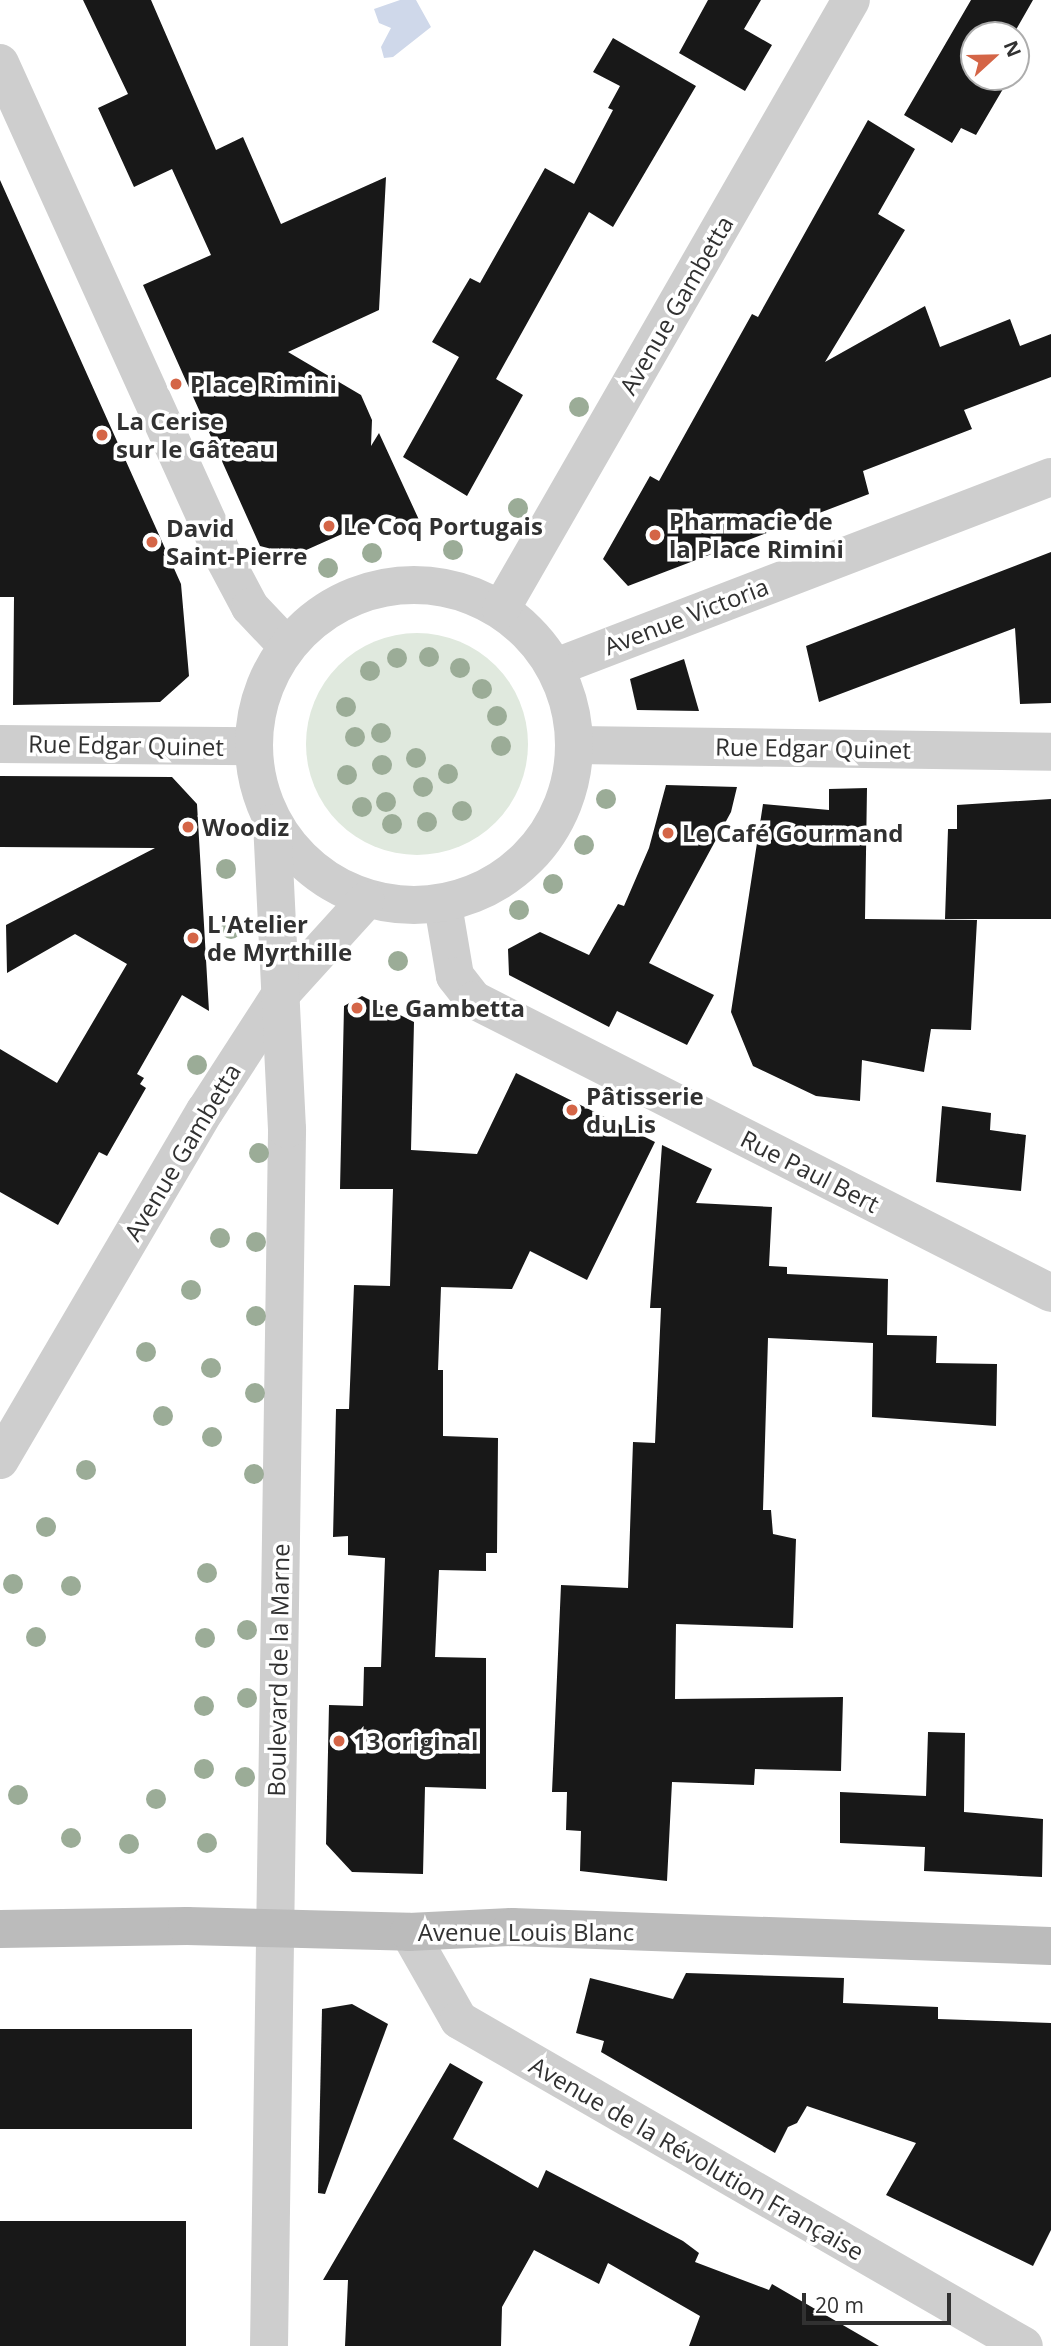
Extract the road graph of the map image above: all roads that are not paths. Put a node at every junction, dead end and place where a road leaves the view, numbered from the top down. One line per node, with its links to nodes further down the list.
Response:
1 (851, 0): 4 (street, Avenue Gambetta)
2 (0, 63): 5 (street)
3 (1051, 477): 6 (street, Avenue Victoria)
4 (501, 609): 5 (street); 6 (street)
5 (286, 645): 9 (street)
6 (556, 667): 8 (street)
7 (0, 744): 9 (street, Rue Edgar Quinet)
8 (576, 745): 10 (street, Rue Edgar Quinet); 13 (street)
9 (252, 746): 11 (street)
10 (1051, 752)
11 (272, 823): 12 (street); 14 (street)
12 (366, 900): 13 (street); 14 (street, Avenue Gambetta)
13 (443, 905): 15 (street, Rue Paul Bert)
14 (280, 995): 16 (street, Avenue Gambetta); 17 (street, Boulevard de la Marne)
15 (1051, 1293)
16 (0, 1460)
17 (274, 1927): 18 (main road, Avenue Louis Blanc); 19 (main road, Avenue Louis Blanc); 21 (street, Boulevard de la Marne)
18 (0, 1929)
19 (409, 1931): 20 (main road, Avenue Louis Blanc); 22 (street, Avenue de la Révolution Française)
20 (1051, 1946)
21 (269, 2346)
22 (1024, 2346)

